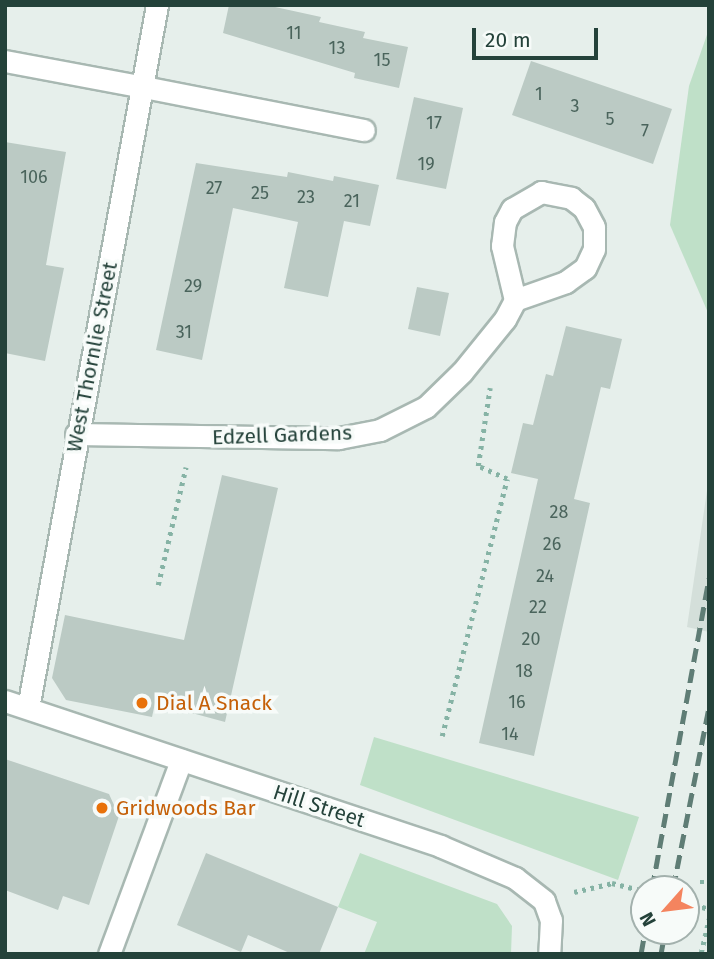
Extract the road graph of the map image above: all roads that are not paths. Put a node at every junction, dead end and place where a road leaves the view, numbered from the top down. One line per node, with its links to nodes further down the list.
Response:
1 (157, 5): 3 (street, West Thornlie Street)
2 (5, 61): 3 (street)
3 (144, 87): 4 (street); 6 (street, West Thornlie Street)
4 (364, 130)
5 (515, 300): 5 (street); 6 (street, Edzell Gardens)
6 (76, 434): 8 (street, West Thornlie Street)
7 (5, 701): 8 (street, Hill Street)
8 (29, 708): 9 (street, Hill Street)
9 (181, 760): 10 (street); 11 (street, Hill Street)
10 (109, 954)
11 (549, 954)

